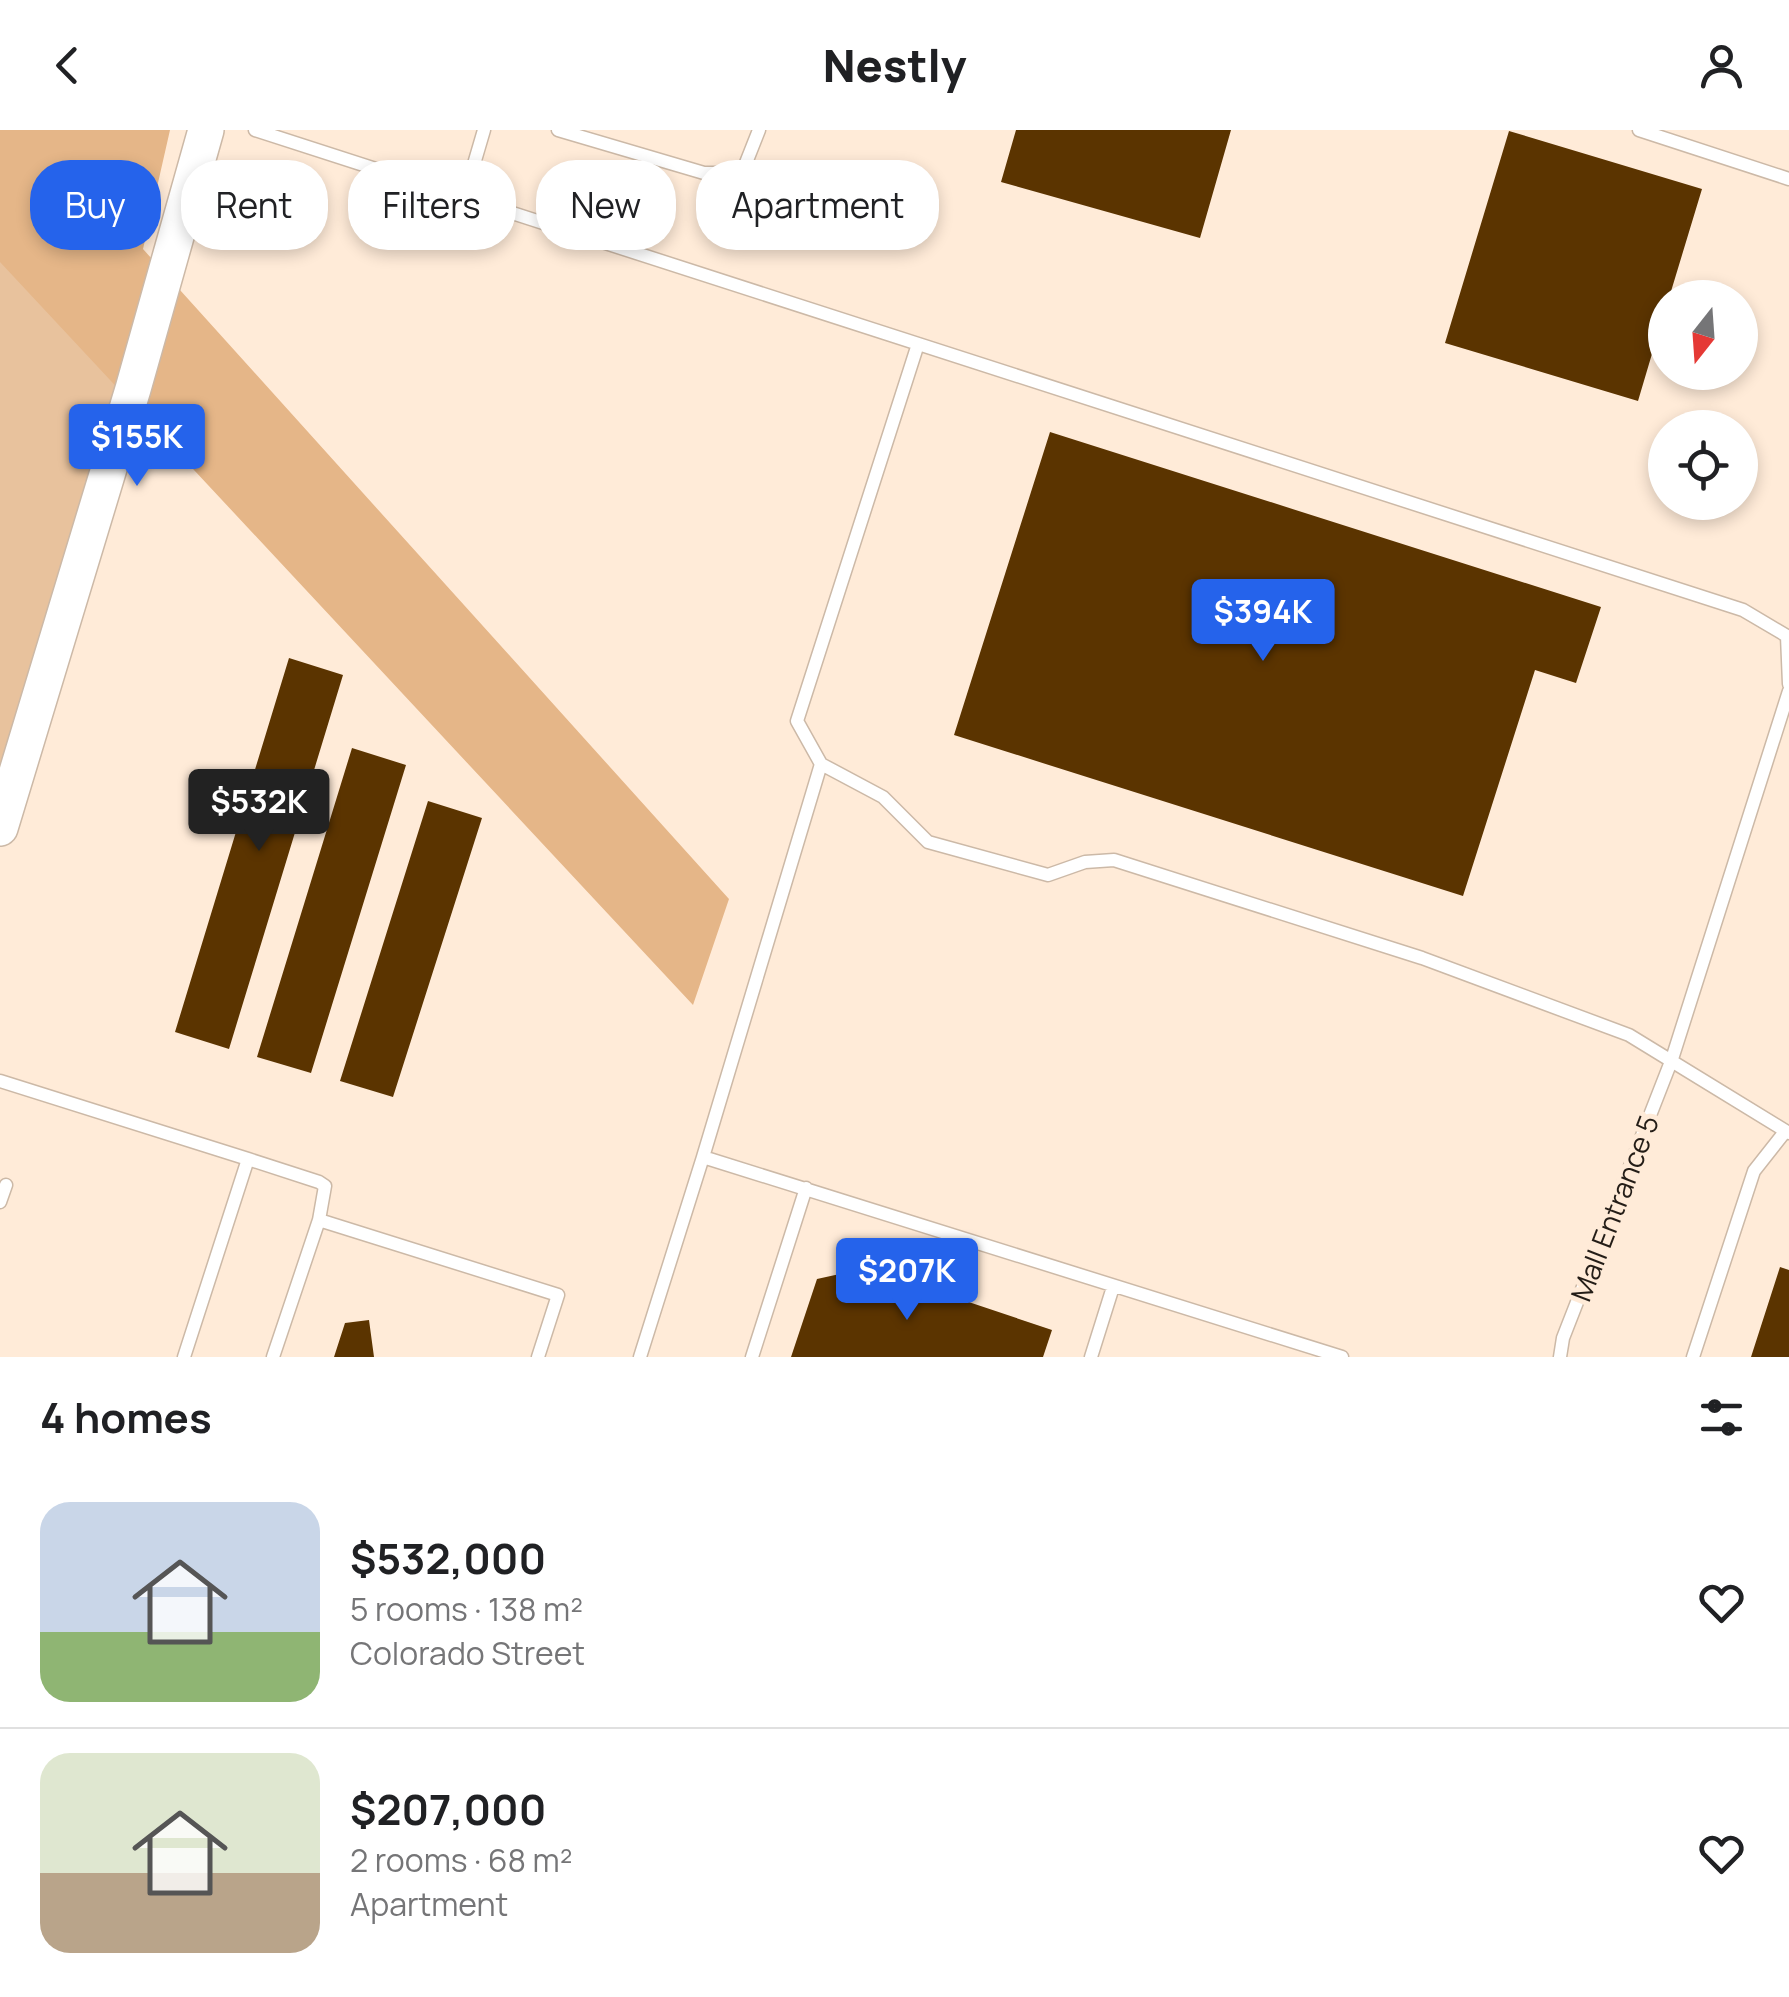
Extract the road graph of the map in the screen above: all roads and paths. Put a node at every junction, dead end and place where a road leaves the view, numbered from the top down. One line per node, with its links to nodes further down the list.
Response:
1 (206, 130): 14 (street)
2 (255, 130): 7 (lane)
3 (484, 130): 8 (lane)
4 (558, 130): 5 (lane)
5 (759, 130)
6 (1639, 130): 9 (lane)
7 (348, 160)
8 (475, 160)
9 (1789, 178)
10 (516, 215): 11 (lane)
11 (918, 344): 12 (lane); 13 (lane)
12 (1789, 688): 15 (lane, Mall Entrance 5)
13 (821, 764): 15 (lane); 18 (lane)
14 (0, 828)
15 (1672, 1060): 17 (lane); 32 (lane, Mall Entrance 5)
16 (0, 1082): 19 (lane)
17 (1787, 1133): 33 (lane)
18 (703, 1157): 21 (lane); 28 (lane)
19 (248, 1159): 23 (lane); 25 (lane)
20 (6, 1184): 22 (lane)
21 (806, 1188): 24 (lane); 29 (lane)
22 (0, 1202)
23 (318, 1220): 26 (lane); 27 (lane)
24 (1113, 1287): 30 (lane); 31 (lane)
25 (184, 1357)
26 (274, 1357)
27 (538, 1357)
28 (640, 1357)
29 (752, 1357)
30 (1091, 1357)
31 (1342, 1357)
32 (1560, 1357)
33 (1694, 1357)

